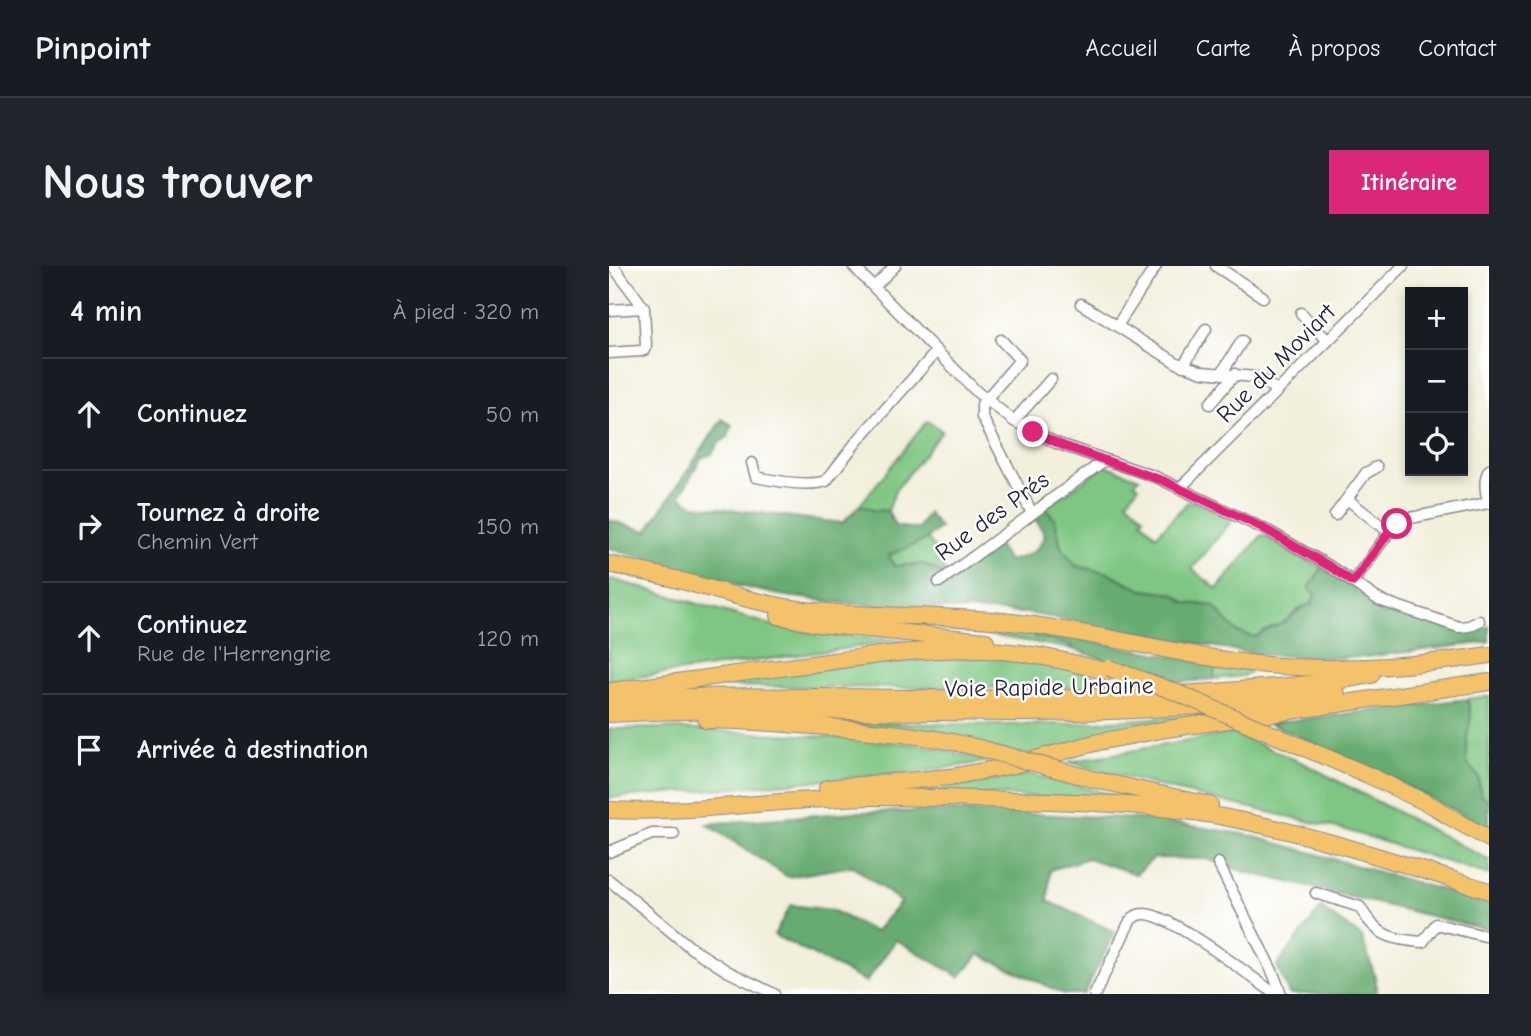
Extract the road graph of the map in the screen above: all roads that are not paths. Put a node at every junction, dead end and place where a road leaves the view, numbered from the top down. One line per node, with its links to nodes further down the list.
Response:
1 (613, 266): 10 (street)
2 (853, 266): 7 (street)
3 (895, 266): 7 (street)
4 (1216, 266): 8 (street)
5 (1153, 267): 13 (street)
6 (1395, 269): 17 (street, Rue du Moviart)
7 (874, 287): 18 (street)
8 (1263, 297)
9 (1081, 304): 13 (street)
10 (644, 308): 11 (street); 19 (street)
11 (609, 310)
12 (1301, 313): 17 (street)
13 (1117, 326): 20 (street)
14 (1206, 329): 20 (street)
15 (1000, 340): 25 (street)
16 (1242, 341): 21 (street)
17 (1328, 341): 24 (street, Rue du Moviart)
18 (937, 351): 25 (street); 29 (street)
19 (609, 353)
20 (1183, 366): 21 (street)
21 (1221, 374): 22 (street)
22 (1235, 374): 24 (street); 26 (street)
23 (1051, 379): 27 (street)
24 (1277, 392): 32 (street, Rue du Moviart)
25 (985, 400): 27 (street); 35 (street)
26 (1210, 404)
27 (1014, 421): 28 (street)
28 (1105, 460): 32 (street); 35 (street, Rue des Prés)
29 (753, 463)
30 (1377, 467): 33 (street)
31 (1489, 470): 34 (street)
32 (1179, 489): 41 (street)
33 (1347, 499): 36 (street); 37 (street)
34 (1488, 506): 37 (street)
35 (1032, 513): 40 (street, Rue des Prés)
36 (1335, 515)
37 (1389, 532): 41 (street)
38 (609, 564): 39 (highway)
39 (647, 574): 44 (highway); 45 (highway)
40 (939, 582)
41 (1353, 582): 42 (street)
42 (1479, 621)
43 (1489, 655): 44 (highway)
44 (1438, 663): 49 (highway, Voie Rapide Urbaine)
45 (1109, 670): 48 (highway); 53 (highway, bridge)
46 (1489, 675): 50 (highway, Voie Rapide Urbaine)
47 (1489, 682): 51 (highway)
48 (609, 691)
49 (609, 701)
50 (609, 716): 57 (highway, bridge)
51 (609, 810): 58 (highway)
52 (674, 834): 54 (street)
53 (1489, 839)
54 (609, 852)
55 (1218, 863): 64 (street)
56 (609, 880): 61 (street)
57 (1489, 886)
58 (1489, 891)
59 (1316, 893): 60 (street)
60 (1489, 937)
61 (774, 994)
62 (1095, 994): 63 (street)
63 (1275, 994)
64 (1281, 994)

